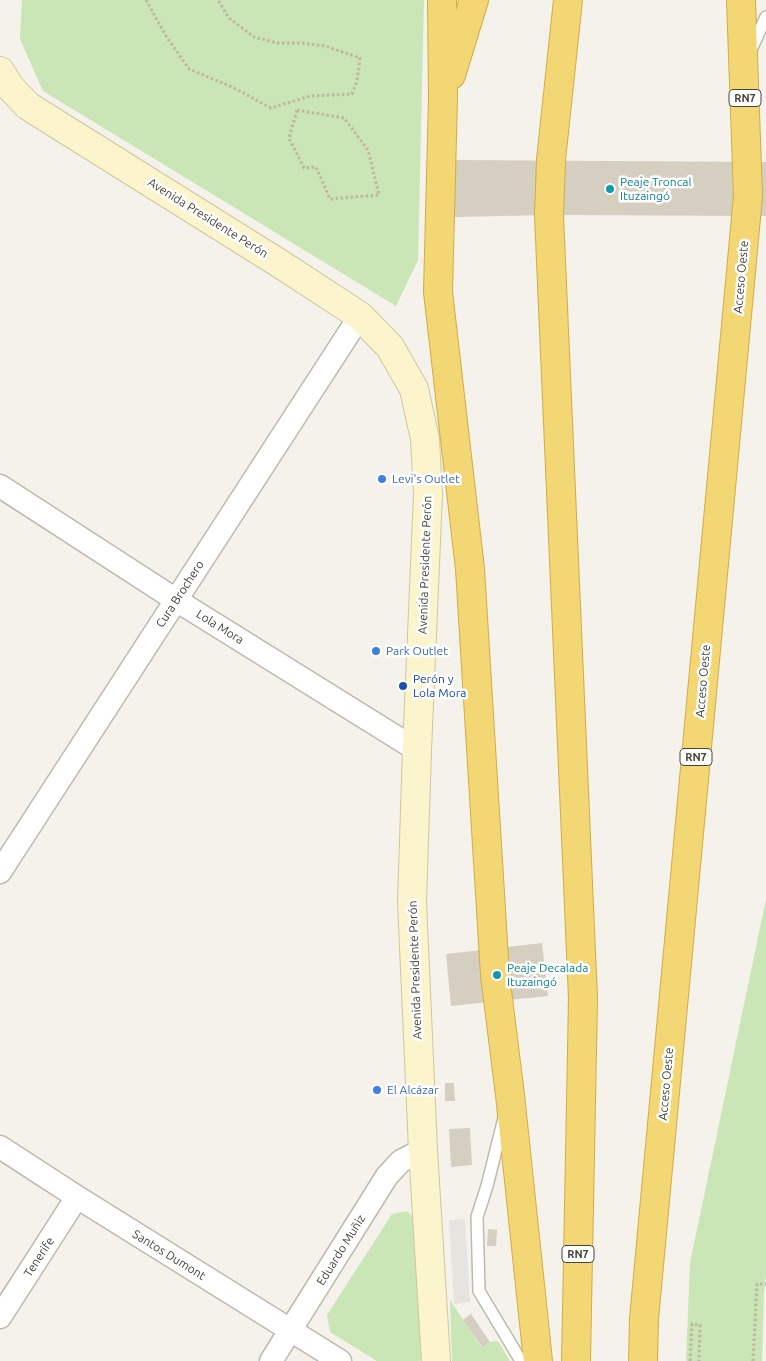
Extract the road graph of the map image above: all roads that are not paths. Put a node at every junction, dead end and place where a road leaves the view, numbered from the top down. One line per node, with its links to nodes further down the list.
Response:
1 (442, 0): 8 (highway)
2 (474, 0): 8 (highway)
3 (568, 0): 25 (highway, RN7)
4 (741, 0): 6 (highway, Acceso Oeste / RN7)
5 (766, 17): 6 (lane)
6 (744, 65): 26 (highway, Acceso Oeste / RN7)
7 (0, 71): 9 (street, Avenida Presidente Perón)
8 (444, 98): 14 (highway)
9 (360, 316): 11 (street, Cura Brochero); 12 (street, Avenida Presidente Perón)
10 (0, 486): 11 (street, Lola Mora)
11 (176, 600): 12 (street, Lola Mora); 13 (street, Cura Brochero)
12 (416, 750): 16 (street, Avenida Presidente Perón)
13 (0, 872)
14 (510, 1095): 23 (lane); 24 (highway)
15 (0, 1147): 17 (street, Santos Dumont)
16 (423, 1150): 19 (street, Eduardo Muñiz); 22 (street, Avenida Presidente Perón)
17 (77, 1197): 18 (street, Tenerife); 19 (street, Santos Dumont)
18 (0, 1317)
19 (290, 1331): 20 (street, Eduardo Muñiz); 21 (street, Santos Dumont)
20 (270, 1361)
21 (340, 1361)
22 (436, 1361)
23 (521, 1361)
24 (538, 1361)
25 (576, 1361)
26 (643, 1361)

